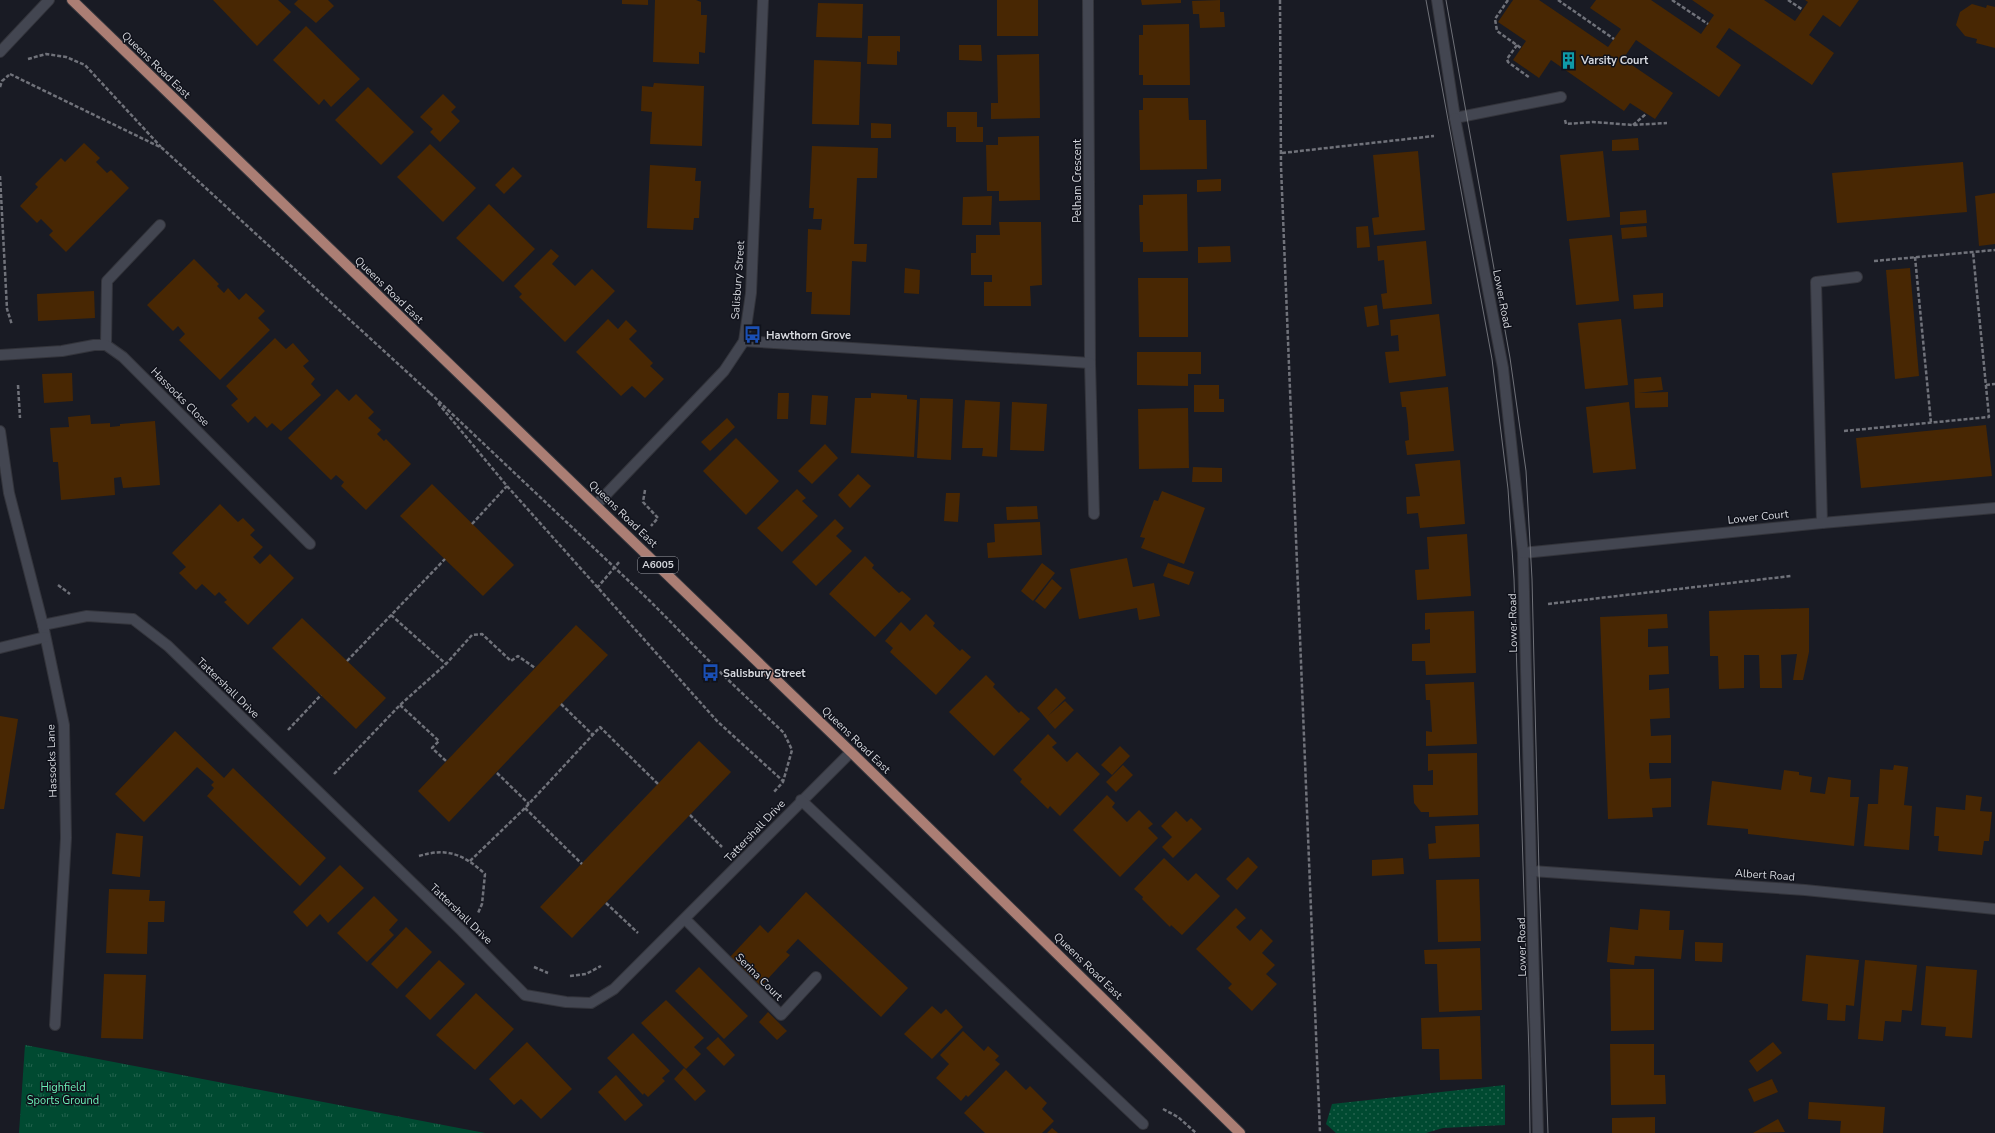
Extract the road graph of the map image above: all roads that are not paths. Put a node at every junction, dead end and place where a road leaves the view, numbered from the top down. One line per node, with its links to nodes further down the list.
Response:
1 (49, 0): 6 (street)
2 (72, 0): 16 (main road, Queens Road East / A6005)
3 (763, 0): 11 (street, Salisbury Street)
4 (1088, 0): 14 (street, Pelham Crescent)
5 (1437, 0): 8 (street, Lower Road)
6 (0, 52)
7 (1561, 97): 8 (street)
8 (1455, 118): 21 (street, Lower Road)
9 (160, 225): 12 (street)
10 (1857, 277): 19 (street)
11 (744, 342): 14 (street); 16 (street, Salisbury Street)
12 (106, 345): 13 (street); 20 (street, Hassocks Close)
13 (0, 355)
14 (1090, 363): 18 (street, Pelham Crescent)
15 (0, 431): 22 (street, Hassocks Lane)
16 (596, 505): 25 (main road, Queens Road East / A6005)
17 (1995, 508): 19 (street, Lower Court)
18 (1094, 514)
19 (1822, 523): 21 (street, Lower Court)
20 (310, 544)
21 (1524, 554): 27 (street, Lower Road)
22 (43, 625): 23 (street, Hassocks Lane); 29 (street, Tattershall Drive)
23 (45, 637): 24 (street); 31 (street, Hassocks Lane)
24 (0, 648)
25 (851, 752): 26 (street, Tattershall Drive); 33 (main road, Queens Road East / A6005)
26 (802, 800): 29 (street, Tattershall Drive); 32 (street)
27 (1532, 871): 28 (street, Albert Road); 34 (street, Lower Road)
28 (1995, 909)
29 (685, 919): 30 (street, Serina Court)
30 (816, 978)
31 (55, 1025)
32 (1143, 1124)
33 (1240, 1133)
34 (1538, 1133)

